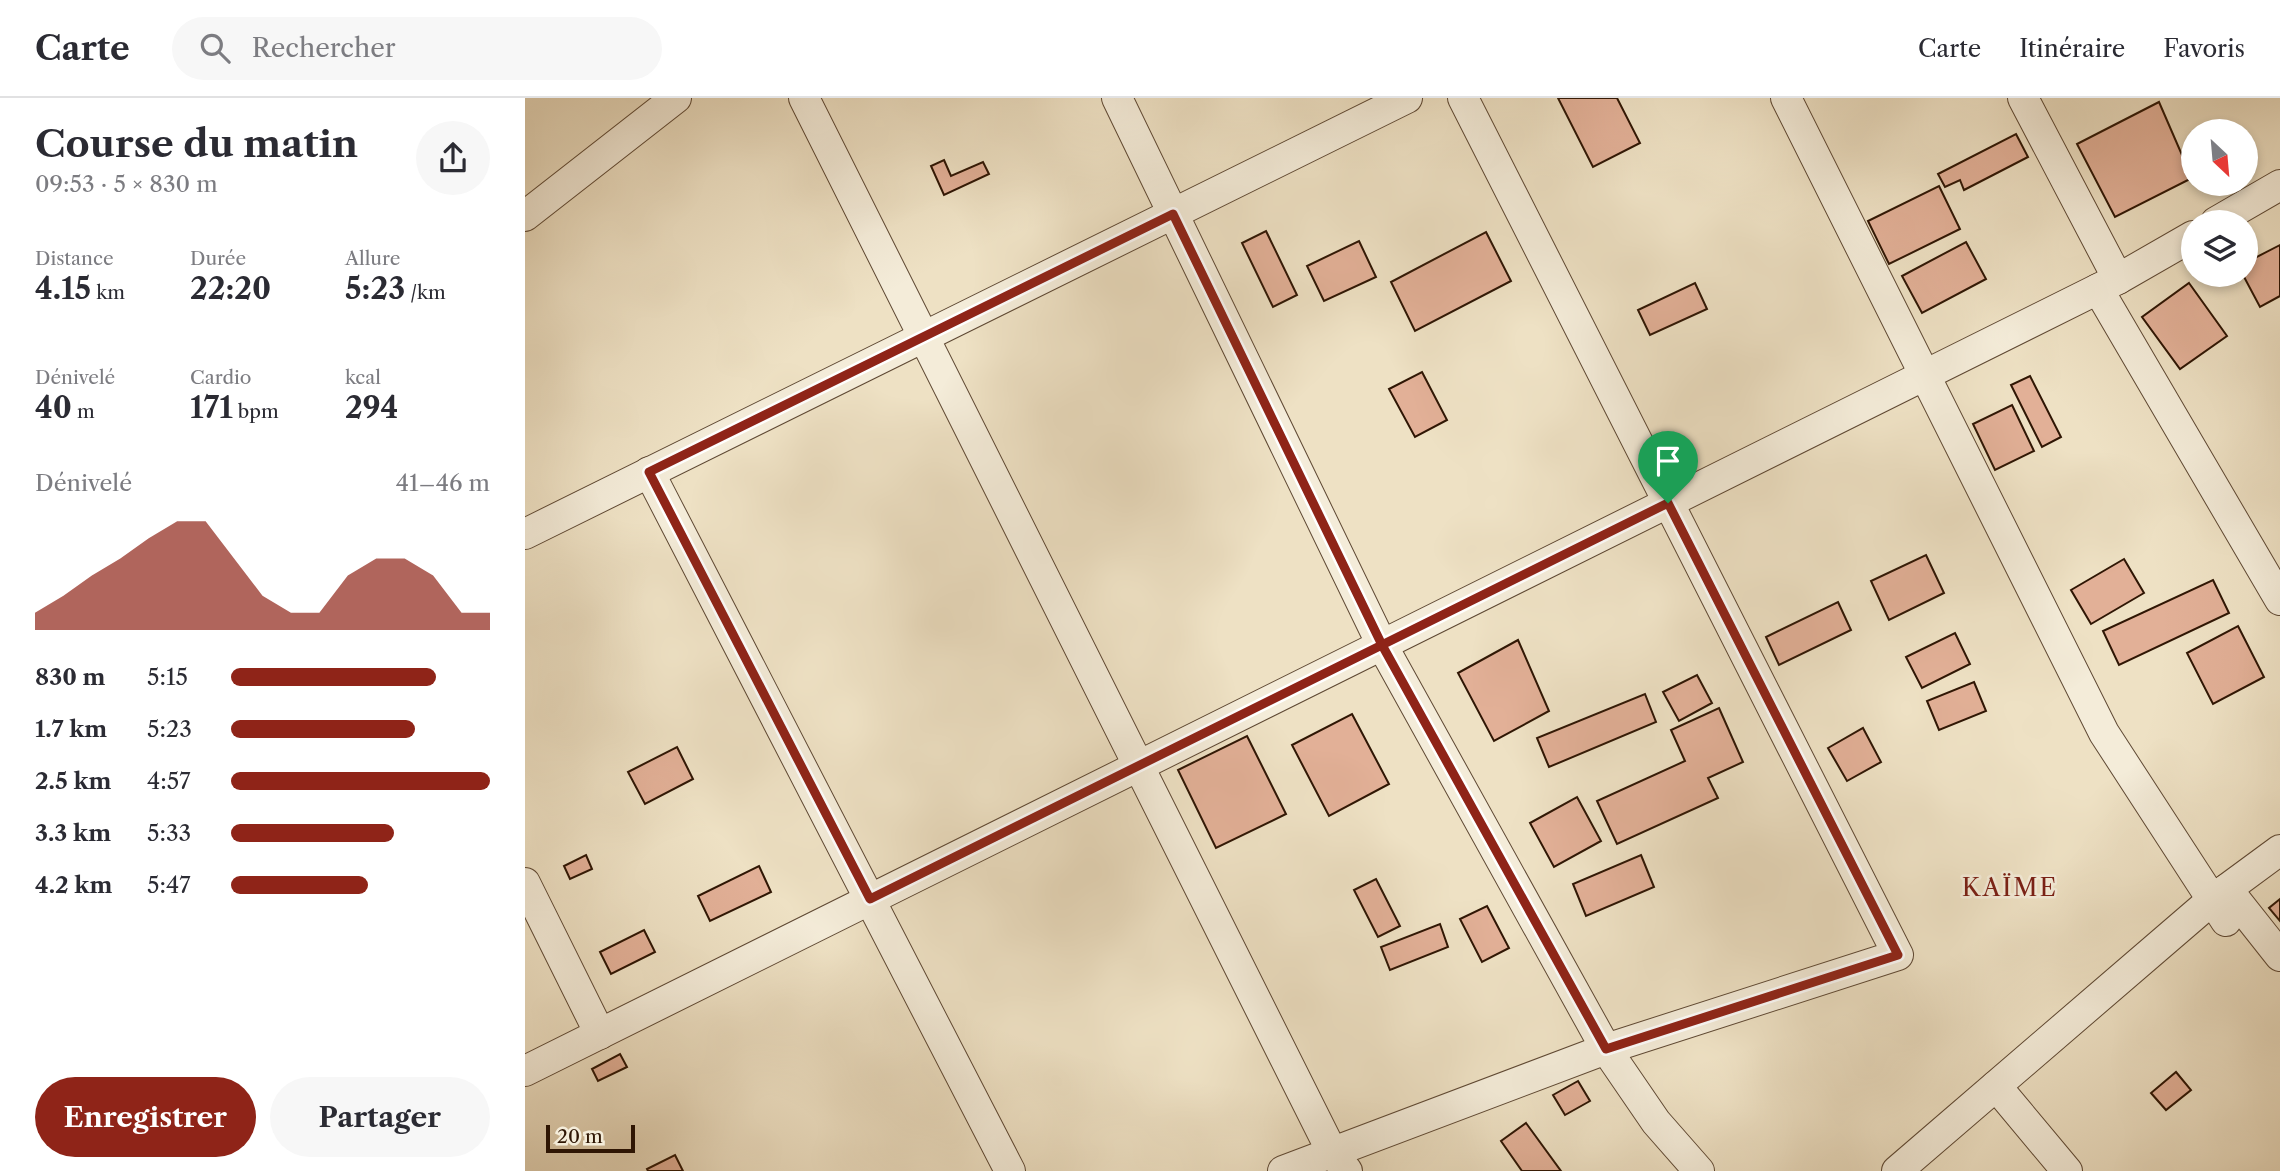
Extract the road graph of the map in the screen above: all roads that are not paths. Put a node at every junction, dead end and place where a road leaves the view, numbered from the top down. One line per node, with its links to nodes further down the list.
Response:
1 (676, 98): 11 (street)
2 (804, 98): 14 (street)
3 (1117, 98): 10 (street)
4 (1407, 98): 10 (street)
5 (1463, 98): 17 (street)
6 (1786, 98): 15 (street)
7 (2023, 98): 13 (street)
8 (2280, 185): 9 (street)
9 (2237, 210)
10 (1173, 214): 14 (street); 20 (street)
11 (525, 216)
12 (2181, 243): 13 (street)
13 (2108, 284): 15 (street); 19 (street)
14 (924, 337): 16 (street); 21 (street)
15 (1925, 375): 17 (street); 25 (street)
16 (649, 472): 18 (street); 24 (street)
17 (1668, 503): 20 (street); 28 (street)
18 (525, 534)
19 (2280, 600)
20 (1382, 645): 21 (street); 28 (street)
21 (1139, 766): 24 (street); 31 (street)
22 (2280, 850): 25 (street)
23 (525, 883): 27 (street)
24 (870, 899): 27 (street); 32 (street)
25 (2222, 903): 26 (street); 30 (street)
26 (2280, 956)
27 (600, 1034): 29 (street)
28 (1606, 1049): 31 (street); 34 (street)
29 (525, 1071)
30 (1996, 1086): 35 (street); 36 (street)
31 (1340, 1162): 33 (street)
32 (1010, 1171)
33 (1283, 1171)
34 (1699, 1171)
35 (1897, 1171)
36 (2067, 1171)

